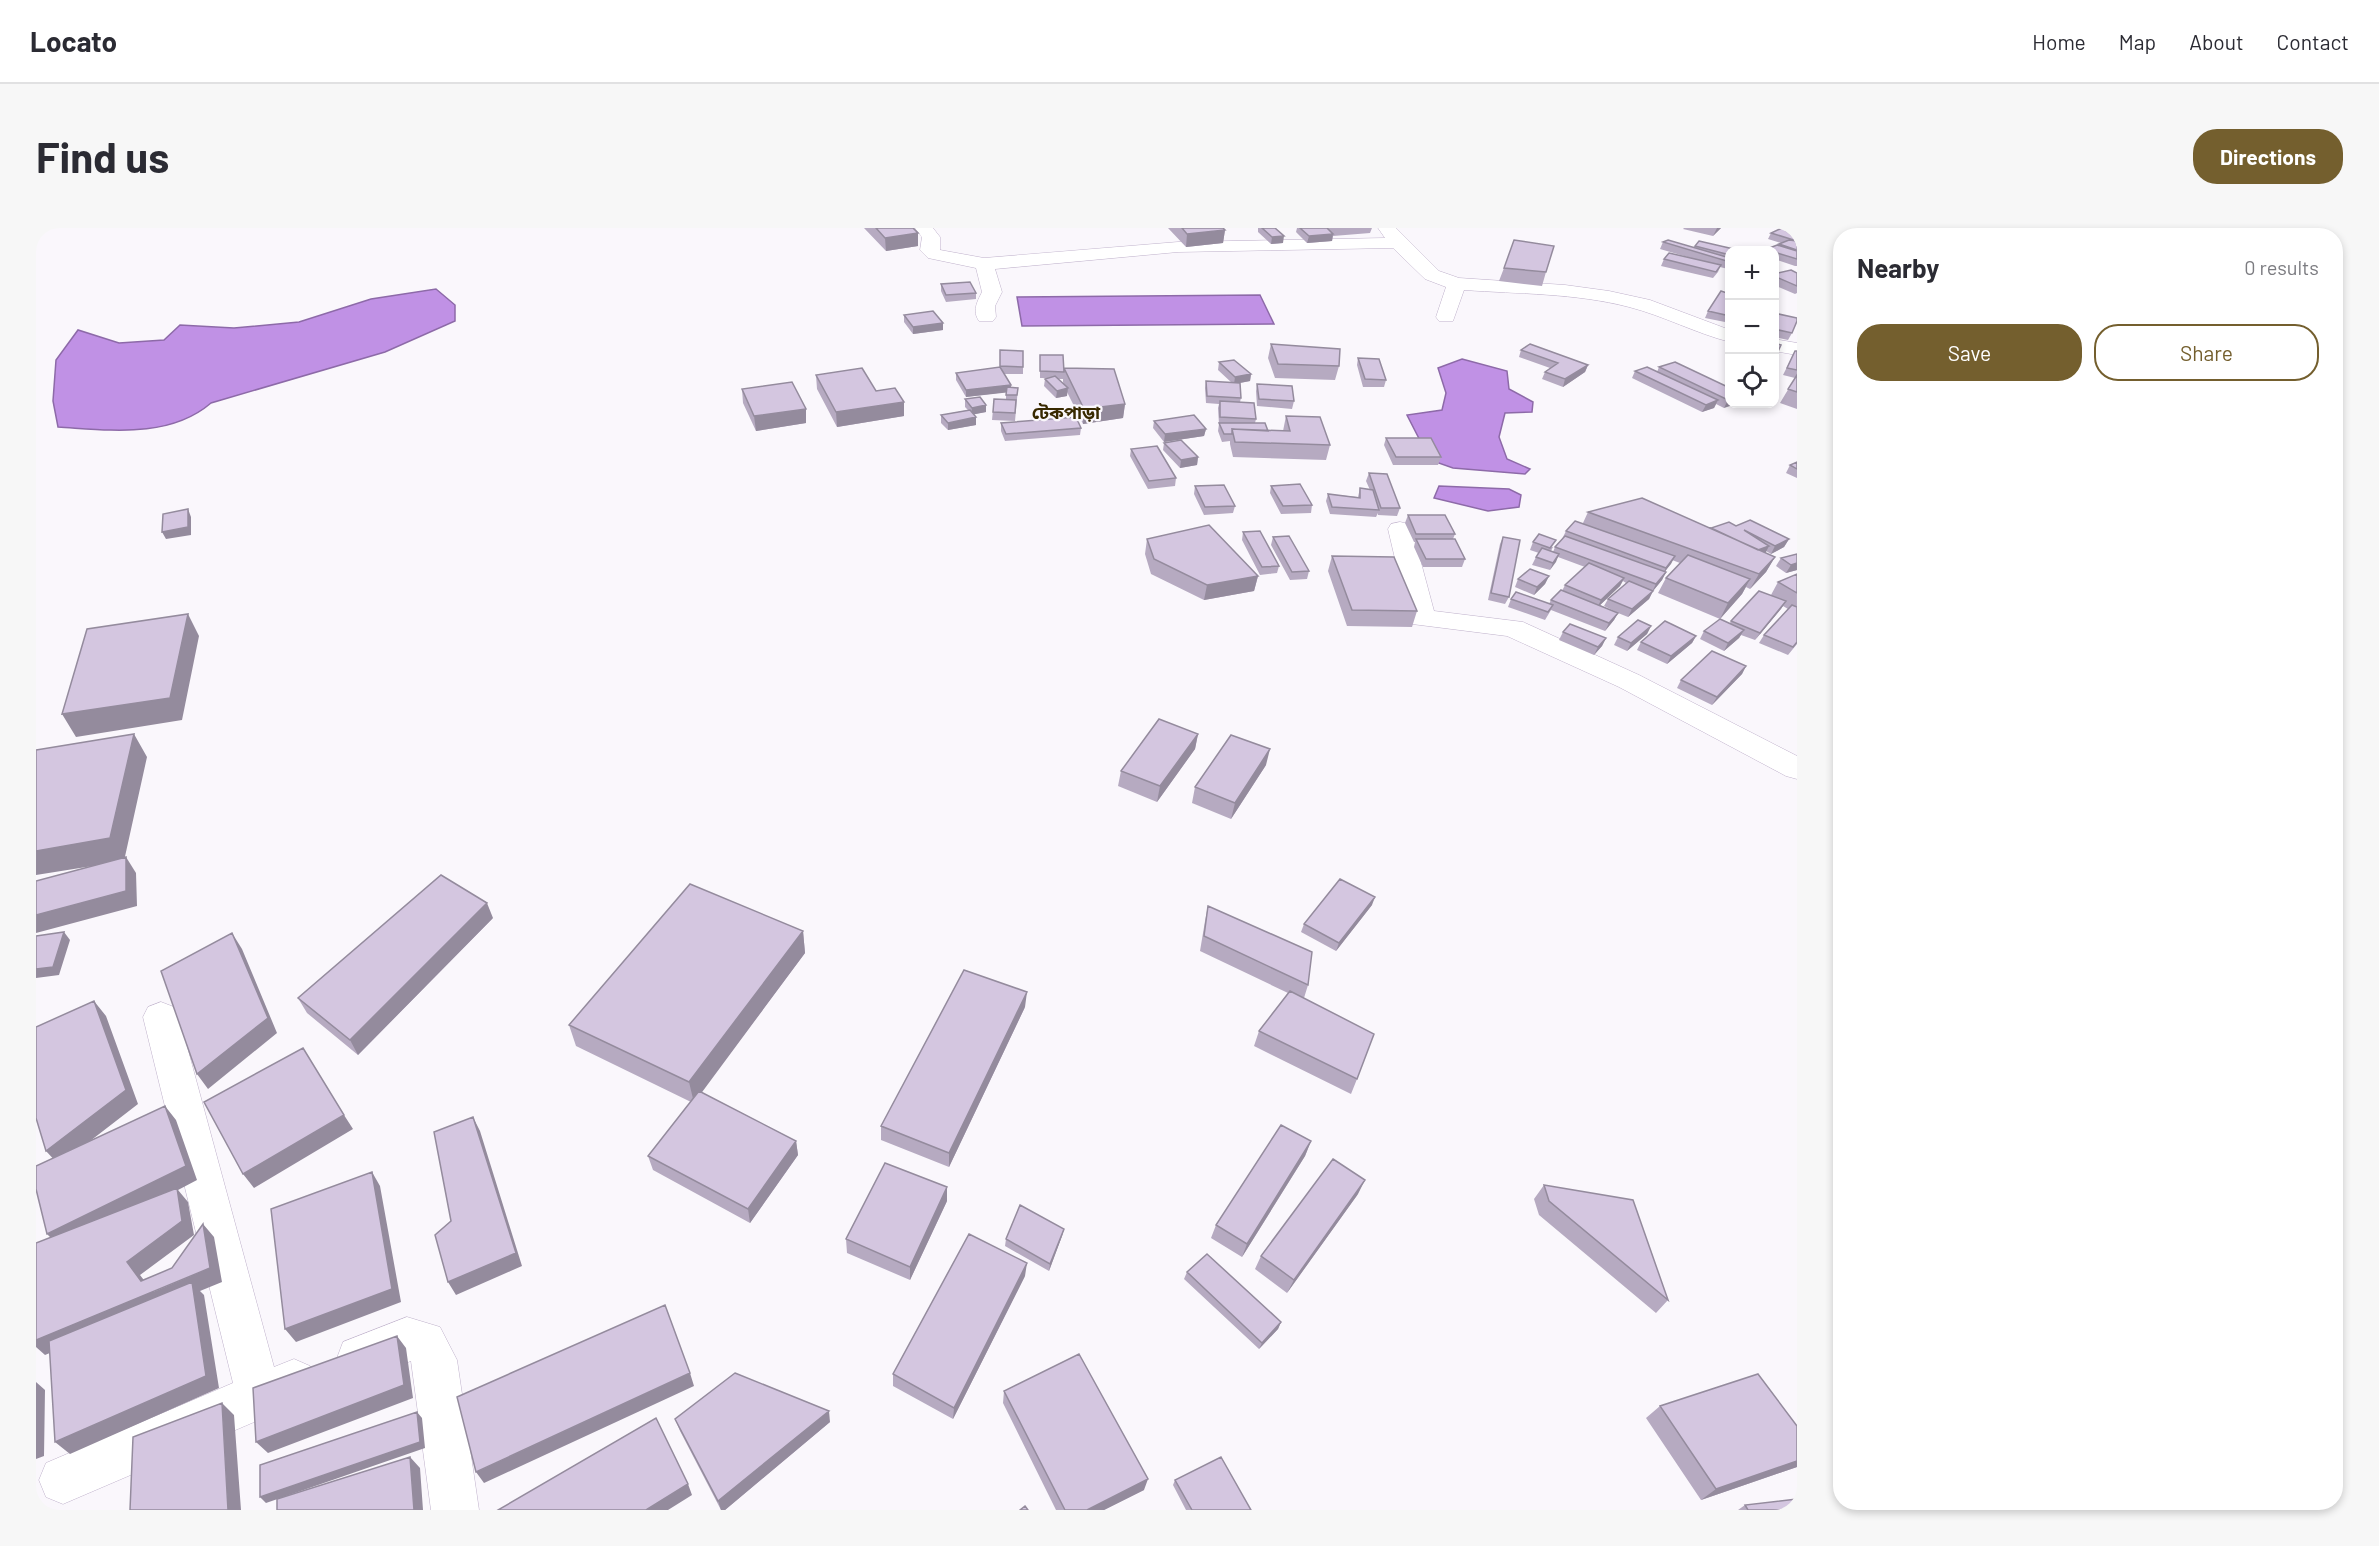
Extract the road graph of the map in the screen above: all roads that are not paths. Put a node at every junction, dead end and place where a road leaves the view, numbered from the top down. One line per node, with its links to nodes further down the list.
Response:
1 (924, 228): 6 (street)
2 (1387, 228): 4 (street)
3 (1142, 235): 5 (street)
4 (1398, 243): 5 (street); 7 (street)
5 (1154, 249): 6 (street)
6 (984, 264): 8 (street)
7 (1456, 284): 9 (street); 10 (street)
8 (986, 317)
9 (1446, 317)
10 (1725, 335)
11 (1779, 346): 12 (street)
12 (1797, 349)
13 (1401, 529): 14 (street)
14 (1797, 769)
15 (161, 1017): 16 (street)
16 (259, 1395): 17 (street); 18 (street)
17 (63, 1480)
18 (455, 1510)

